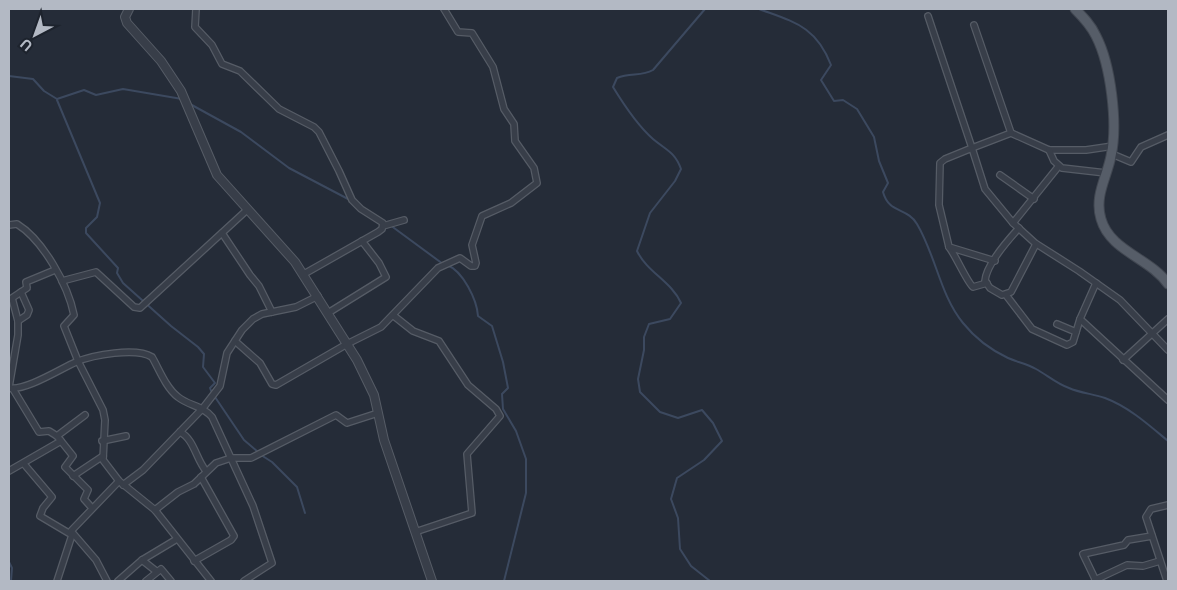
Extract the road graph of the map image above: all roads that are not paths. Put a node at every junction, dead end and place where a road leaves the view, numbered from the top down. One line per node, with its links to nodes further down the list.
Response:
1 (129, 9): 16 (street)
2 (196, 9): 20 (street)
3 (444, 9): 38 (street)
4 (1075, 9): 11 (main road)
5 (928, 16): 9 (street)
6 (974, 24): 7 (street)
7 (1011, 133): 9 (street); 10 (street)
8 (1168, 135): 11 (street)
9 (972, 148): 18 (street); 25 (street)
10 (1049, 150): 11 (street); 12 (street)
11 (1112, 150): 13 (main road)
12 (1058, 166): 13 (street); 15 (street)
13 (1106, 173): 32 (main road)
14 (1000, 175): 15 (street)
15 (1034, 199): 18 (street)
16 (248, 209): 22 (street); 28 (street)
17 (404, 220): 20 (street)
18 (1013, 223): 21 (street)
19 (9, 225): 27 (street)
20 (386, 225): 23 (street)
21 (1019, 228): 24 (street); 26 (street)
22 (222, 233): 29 (street); 36 (street)
23 (362, 241): 28 (street); 37 (street)
24 (1036, 244): 31 (street); 34 (street)
25 (949, 247): 26 (street); 30 (street)
26 (995, 261): 30 (street)
27 (55, 270): 29 (street); 33 (street)
28 (304, 274): 35 (street)
29 (62, 281): 49 (street)
30 (986, 283): 34 (street)
31 (1096, 283): 39 (street); 44 (street)
32 (1168, 284)
33 (22, 292): 41 (street); 41 (street)
34 (1006, 295): 43 (street)
35 (318, 296): 36 (street); 37 (street)
36 (272, 312): 45 (street)
37 (328, 313): 46 (street)
38 (394, 316): 46 (street); 70 (street)
39 (1080, 319): 43 (street); 48 (street)
40 (1168, 319): 44 (street)
41 (18, 321): 50 (street)
42 (1058, 324): 43 (street)
43 (1076, 332)
44 (1152, 335): 47 (street); 48 (street)
45 (235, 341): 46 (street); 52 (street)
46 (347, 344): 53 (street)
47 (1168, 350)
48 (1124, 360): 51 (street)
49 (78, 361): 50 (street); 52 (street); 58 (street)
50 (10, 388): 57 (street)
51 (1168, 400)
52 (203, 408): 55 (street); 60 (street)
53 (378, 414): 60 (street); 70 (street)
54 (85, 415): 57 (street)
55 (180, 432): 63 (street); 66 (street)
56 (126, 436): 58 (street)
57 (59, 438): 61 (street); 64 (street)
58 (102, 441): 59 (street)
59 (103, 456): 64 (street); 66 (street)
60 (231, 458): 63 (street); 84 (street)
61 (24, 464): 62 (street); 71 (street)
62 (9, 471)
63 (206, 471): 65 (street)
64 (73, 476): 68 (street)
65 (201, 477): 69 (street); 75 (street)
66 (121, 483): 68 (street); 69 (street)
67 (1168, 505): 72 (street)
68 (92, 508): 71 (street)
69 (155, 510): 73 (street)
70 (415, 532): 85 (street)
71 (72, 534): 79 (street); 80 (street)
72 (1152, 536): 76 (street); 86 (street)
73 (177, 539): 74 (street); 75 (street)
74 (142, 560): 77 (street); 78 (street)
75 (194, 561): 83 (street)
76 (1160, 561): 86 (street); 87 (street)
77 (156, 571): 81 (street); 82 (street)
78 (122, 580)
79 (57, 581)
80 (107, 581)
81 (146, 581)
82 (171, 581)
83 (211, 581)
84 (244, 581)
85 (432, 581)
86 (1095, 581)
87 (1167, 581)

